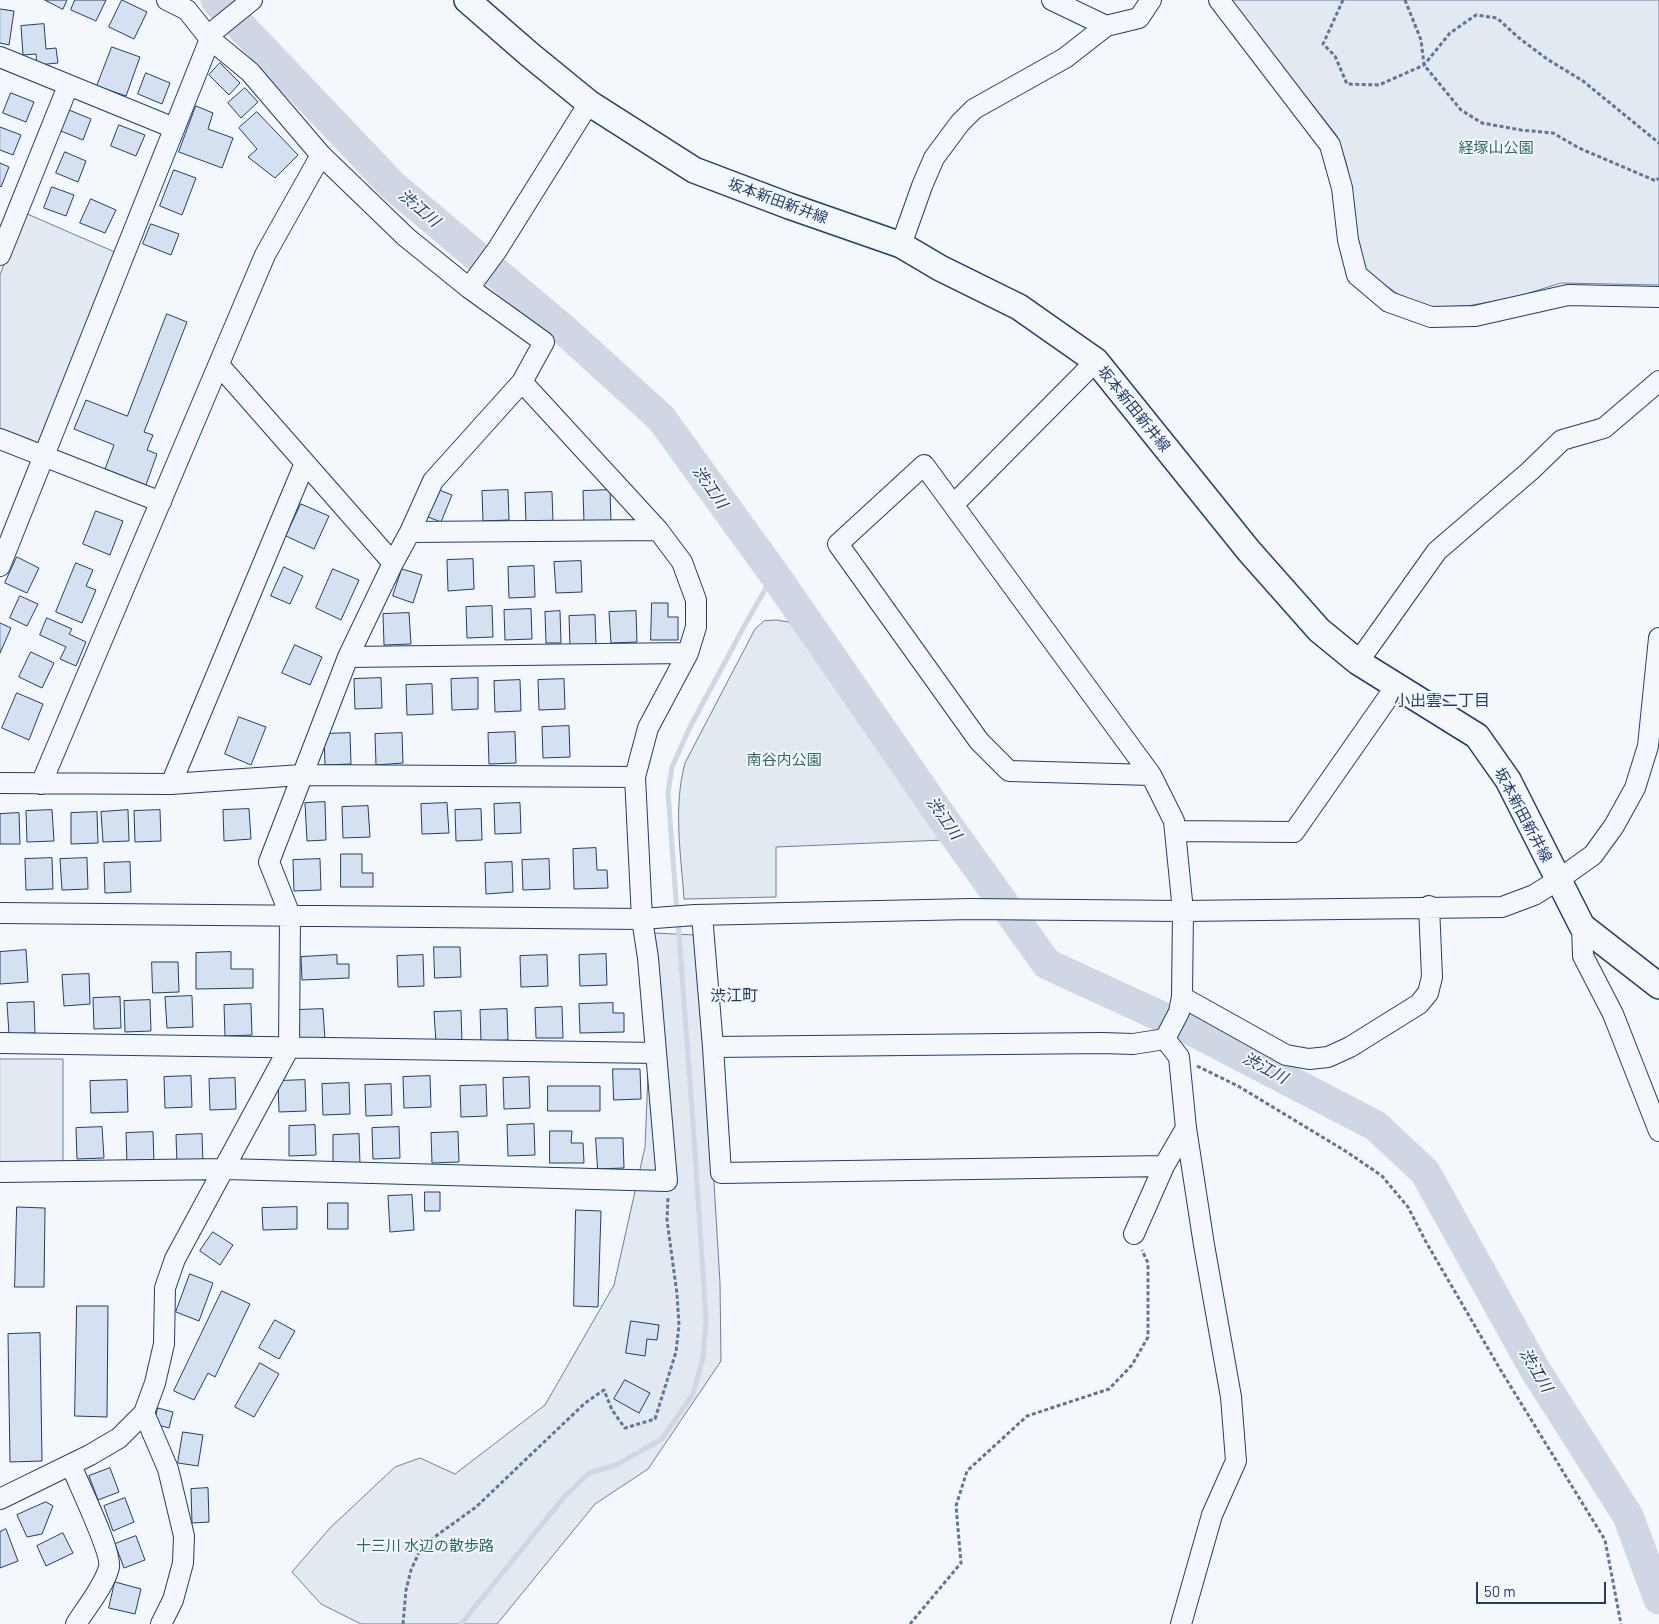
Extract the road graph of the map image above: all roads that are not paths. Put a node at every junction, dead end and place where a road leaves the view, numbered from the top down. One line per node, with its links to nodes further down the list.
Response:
1 (167, 0): 8 (street)
2 (252, 0): 8 (street)
3 (467, 0): 11 (main road, 坂本新田新井線)
4 (1052, 0): 7 (street)
5 (1151, 0): 7 (street)
6 (1219, 0): 17 (street)
7 (1106, 26): 14 (street)
8 (212, 35): 12 (street); 13 (street)
9 (0, 57): 10 (street)
10 (68, 86): 12 (street); 15 (street)
11 (588, 103): 14 (main road, 坂本新田新井線); 16 (street)
12 (174, 128): 23 (street)
13 (321, 155): 16 (street); 19 (street)
14 (901, 245): 18 (main road, 坂本新田新井線)
15 (0, 255)
16 (472, 284): 21 (street)
17 (1659, 297)
18 (1096, 362): 26 (street); 34 (main road, 坂本新田新井線)
19 (219, 365): 24 (street); 25 (street)
20 (1659, 381): 34 (street)
21 (522, 382): 27 (street); 28 (street)
22 (0, 439): 23 (street)
23 (44, 457): 25 (street); 30 (street)
24 (305, 463): 29 (street); 41 (street)
25 (160, 502): 40 (street)
26 (954, 504): 37 (street); 37 (street)
27 (658, 530): 28 (street); 32 (street)
28 (410, 532): 29 (street)
29 (393, 562): 33 (street)
30 (0, 566)
31 (1659, 638): 43 (street)
32 (688, 653): 33 (street); 38 (street)
33 (348, 657): 36 (street)
34 (1358, 662): 35 (main road, 坂本新田新井線)
35 (1396, 686): 42 (street); 43 (main road, 坂本新田新井線)
36 (302, 775): 38 (street); 41 (street); 47 (street)
37 (1151, 775): 42 (street)
38 (635, 778): 49 (street)
39 (0, 783): 40 (street)
40 (41, 784): 41 (street)
41 (171, 784)
42 (1176, 832): 45 (street)
43 (1558, 880): 44 (street); 50 (main road, 坂本新田新井線)
44 (1429, 906): 45 (street); 52 (street)
45 (1183, 911): 48 (street); 52 (street)
46 (0, 913): 47 (street)
47 (290, 915): 49 (street); 56 (street)
48 (698, 915): 49 (street); 55 (street)
49 (649, 918): 57 (street)
50 (1582, 926): 51 (main road, 坂本新田新井線); 59 (street)
51 (1659, 986)
52 (1180, 1005): 53 (street)
53 (1165, 1039): 55 (street); 58 (street)
54 (0, 1044): 56 (street)
55 (713, 1047): 60 (street)
56 (290, 1048): 57 (street); 61 (street)
57 (656, 1053): 61 (street)
58 (1186, 1128): 60 (street); 69 (street)
59 (1659, 1131)
60 (1164, 1166): 63 (street)
61 (225, 1169): 62 (street); 64 (street)
62 (0, 1172)
63 (1134, 1234)
64 (144, 1413): 65 (street); 68 (street)
65 (71, 1465): 66 (street); 67 (street)
66 (0, 1499)
67 (76, 1624)
68 (160, 1624)
69 (1181, 1624)

